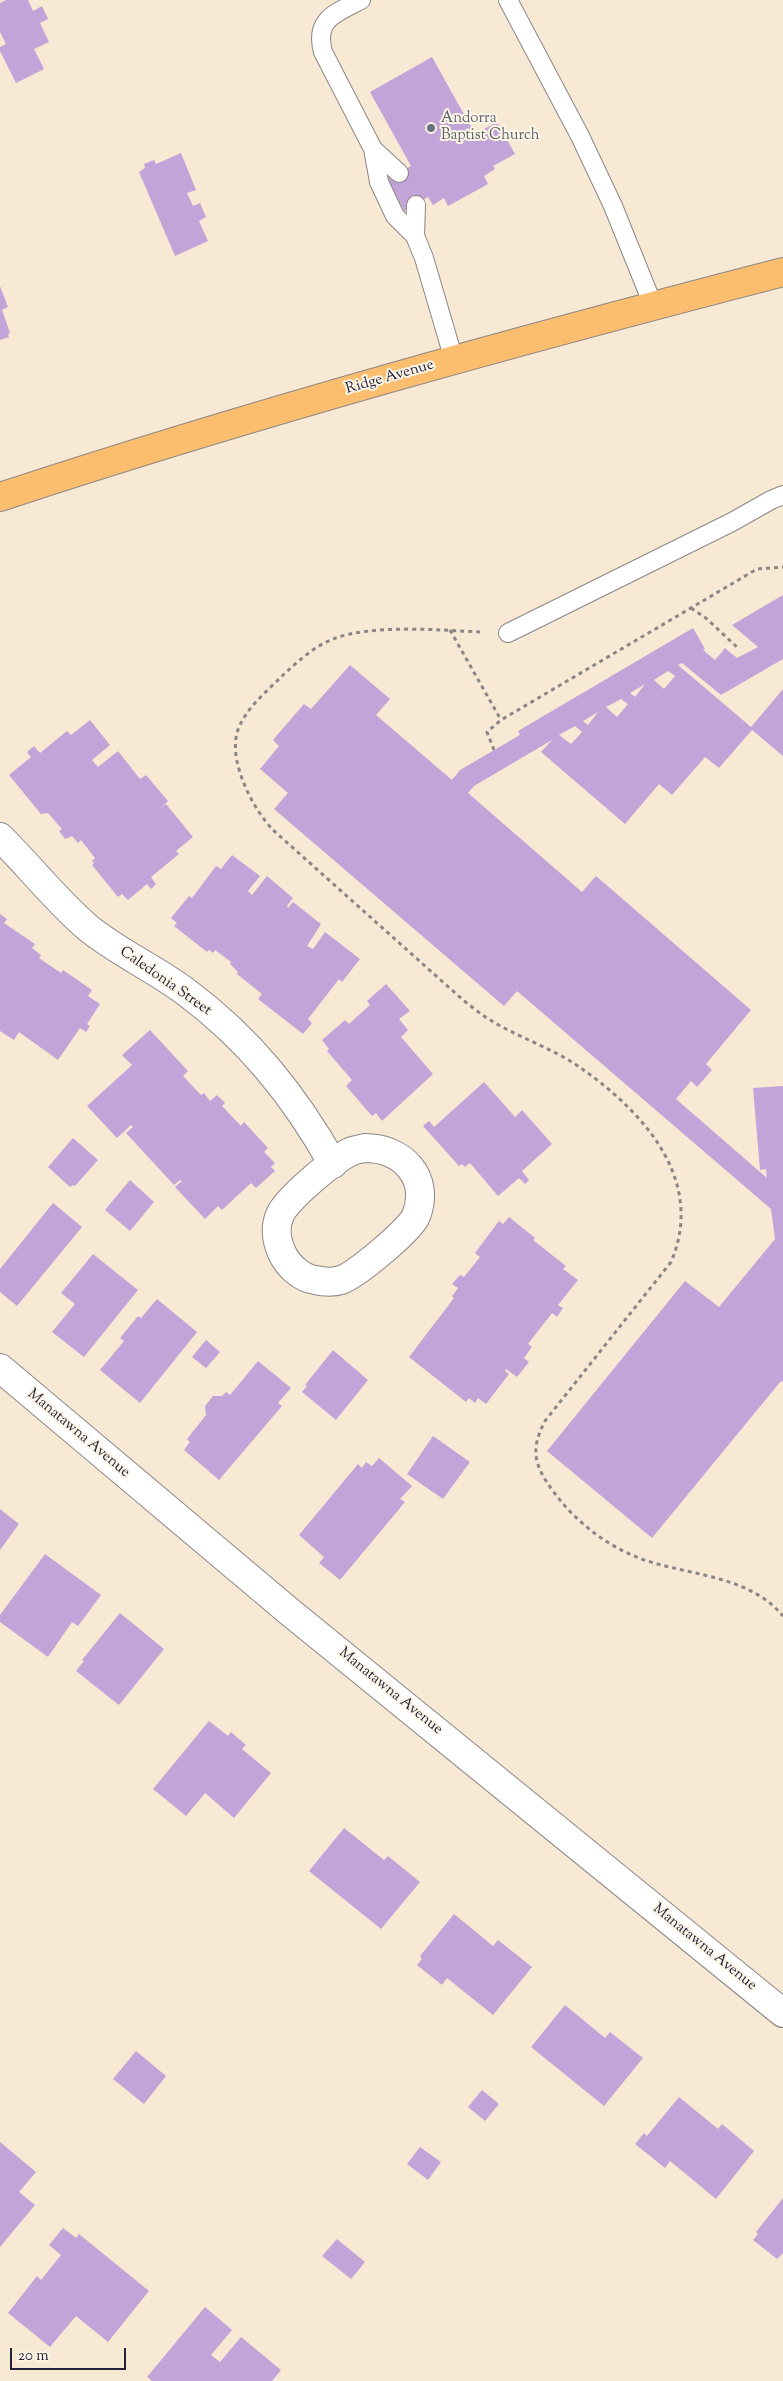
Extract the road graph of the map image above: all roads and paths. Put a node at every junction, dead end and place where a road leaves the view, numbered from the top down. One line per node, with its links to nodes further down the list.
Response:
1 (361, 0): 3 (lane)
2 (508, 0): 8 (lane)
3 (373, 149): 4 (lane); 6 (lane)
4 (399, 173)
5 (416, 205): 6 (lane)
6 (415, 236): 9 (lane)
7 (783, 272): 8 (main road, Ridge Avenue)
8 (653, 306): 9 (main road, Ridge Avenue)
9 (454, 360): 11 (main road, Ridge Avenue)
10 (783, 495): 15 (lane)
11 (0, 497)
12 (783, 567): 13 (path)
13 (691, 608): 16 (path); 17 (path)
14 (450, 630): 15 (path); 17 (path); 22 (path)
15 (508, 634)
16 (739, 650)
17 (501, 720): 18 (path)
18 (494, 750)
19 (0, 837): 20 (street, Caledonia Street)
20 (333, 1164): 20 (street)
21 (0, 1368): 23 (street, Manatawna Avenue)
22 (783, 1616)
23 (783, 2013)

